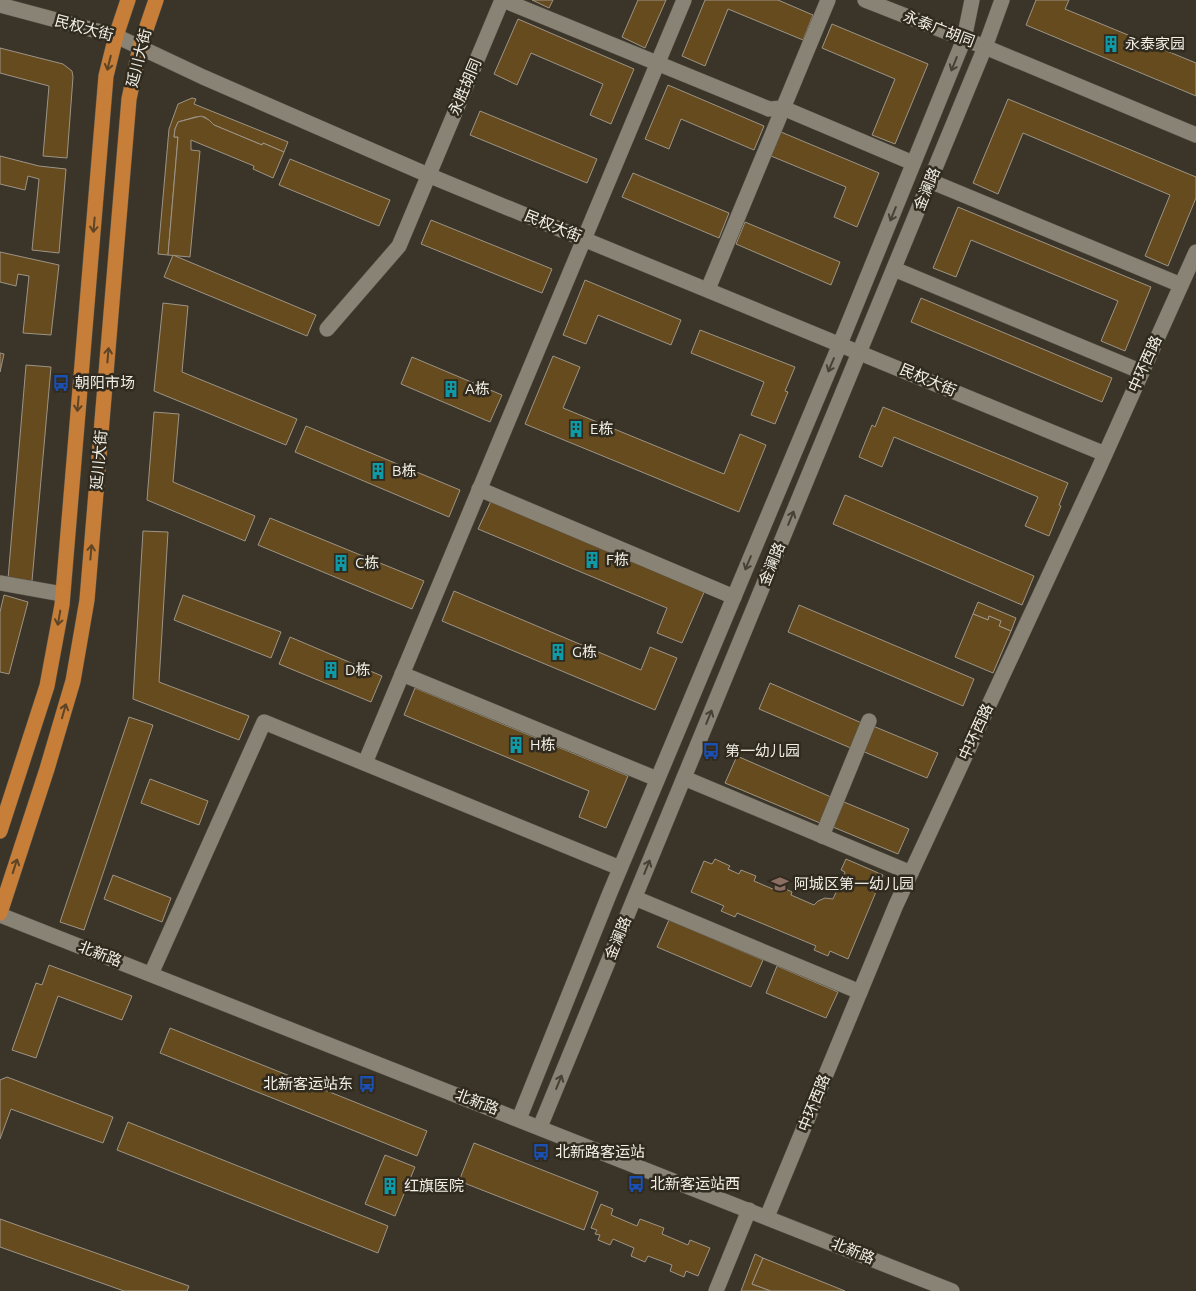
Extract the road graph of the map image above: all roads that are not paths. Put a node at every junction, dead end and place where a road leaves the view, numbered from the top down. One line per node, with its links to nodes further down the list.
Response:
1 (128, 0): 10 (main road, 延川大街)
2 (156, 0): 12 (main road, 延川大街)
3 (502, 0): 14 (street); 18 (street, 永胜胡同)
4 (684, 0): 14 (street)
5 (828, 0): 15 (street)
6 (865, 0): 11 (street, 永泰广胡同)
7 (972, 0): 11 (street, 金澜路)
8 (1002, 0): 13 (street, 金澜路)
9 (0, 6): 10 (street, 民权大街)
10 (116, 36): 12 (street, 民权大街); 32 (main road, 延川大街, one-way to 32)
11 (964, 39): 13 (street, 永泰广胡同); 17 (street, 金澜路, one-way to 17)
12 (140, 47): 18 (street, 民权大街); 45 (main road, 延川大街, one-way to 12)
13 (985, 47): 16 (street, 永泰广胡同); 19 (street, 金澜路)
14 (658, 63): 15 (street); 20 (street)
15 (783, 108): 17 (street); 24 (street)
16 (1196, 135)
17 (913, 164): 26 (street, 金澜路, one-way to 26)
18 (428, 175): 20 (street, 民权大街); 25 (street, 永胜胡同)
19 (930, 181): 22 (street, 金澜路); 23 (street)
20 (584, 239): 24 (street, 民权大街); 30 (street)
21 (1196, 252): 23 (street, 中环西路)
22 (894, 270): 27 (street, 金澜路); 28 (street)
23 (1181, 285): 28 (street, 中环西路)
24 (708, 290): 26 (street, 民权大街)
25 (327, 329)
26 (840, 344): 27 (street, 民权大街); 33 (street, 金澜路, one-way to 33)
27 (860, 352): 29 (street, 民权大街); 37 (street, 金澜路, one-way to 27)
28 (1142, 372): 29 (street, 中环西路)
29 (1105, 454): 43 (street, 中环西路)
30 (479, 489): 33 (street); 34 (street)
31 (0, 583): 32 (street)
32 (62, 594): 39 (main road, 延川大街, one-way to 39)
33 (734, 597): 38 (street, 金澜路)
34 (402, 674): 36 (street); 38 (street)
35 (869, 721): 41 (street)
36 (365, 763): 42 (street); 46 (street)
37 (684, 778): 41 (street); 44 (street, 金澜路, one-way to 37)
38 (658, 779): 42 (street, 金澜路)
39 (4, 810): 40 (main road, 延川大街)
40 (0, 832)
41 (822, 836): 43 (street)
42 (620, 868): 48 (street, 金澜路)
43 (911, 873): 47 (street, 中环西路)
44 (634, 898): 47 (street); 49 (street, 金澜路, one-way to 44)
45 (0, 914): 46 (street, 北新路)
46 (151, 974): 48 (street, 北新路)
47 (860, 992): 51 (street, 中环西路)
48 (519, 1119): 49 (street, 北新路)
49 (540, 1127): 50 (street, 北新路)
50 (749, 1210): 51 (street, 北新路); 52 (street)
51 (767, 1217): 53 (street, 北新路)
52 (716, 1291)
53 (952, 1291)

